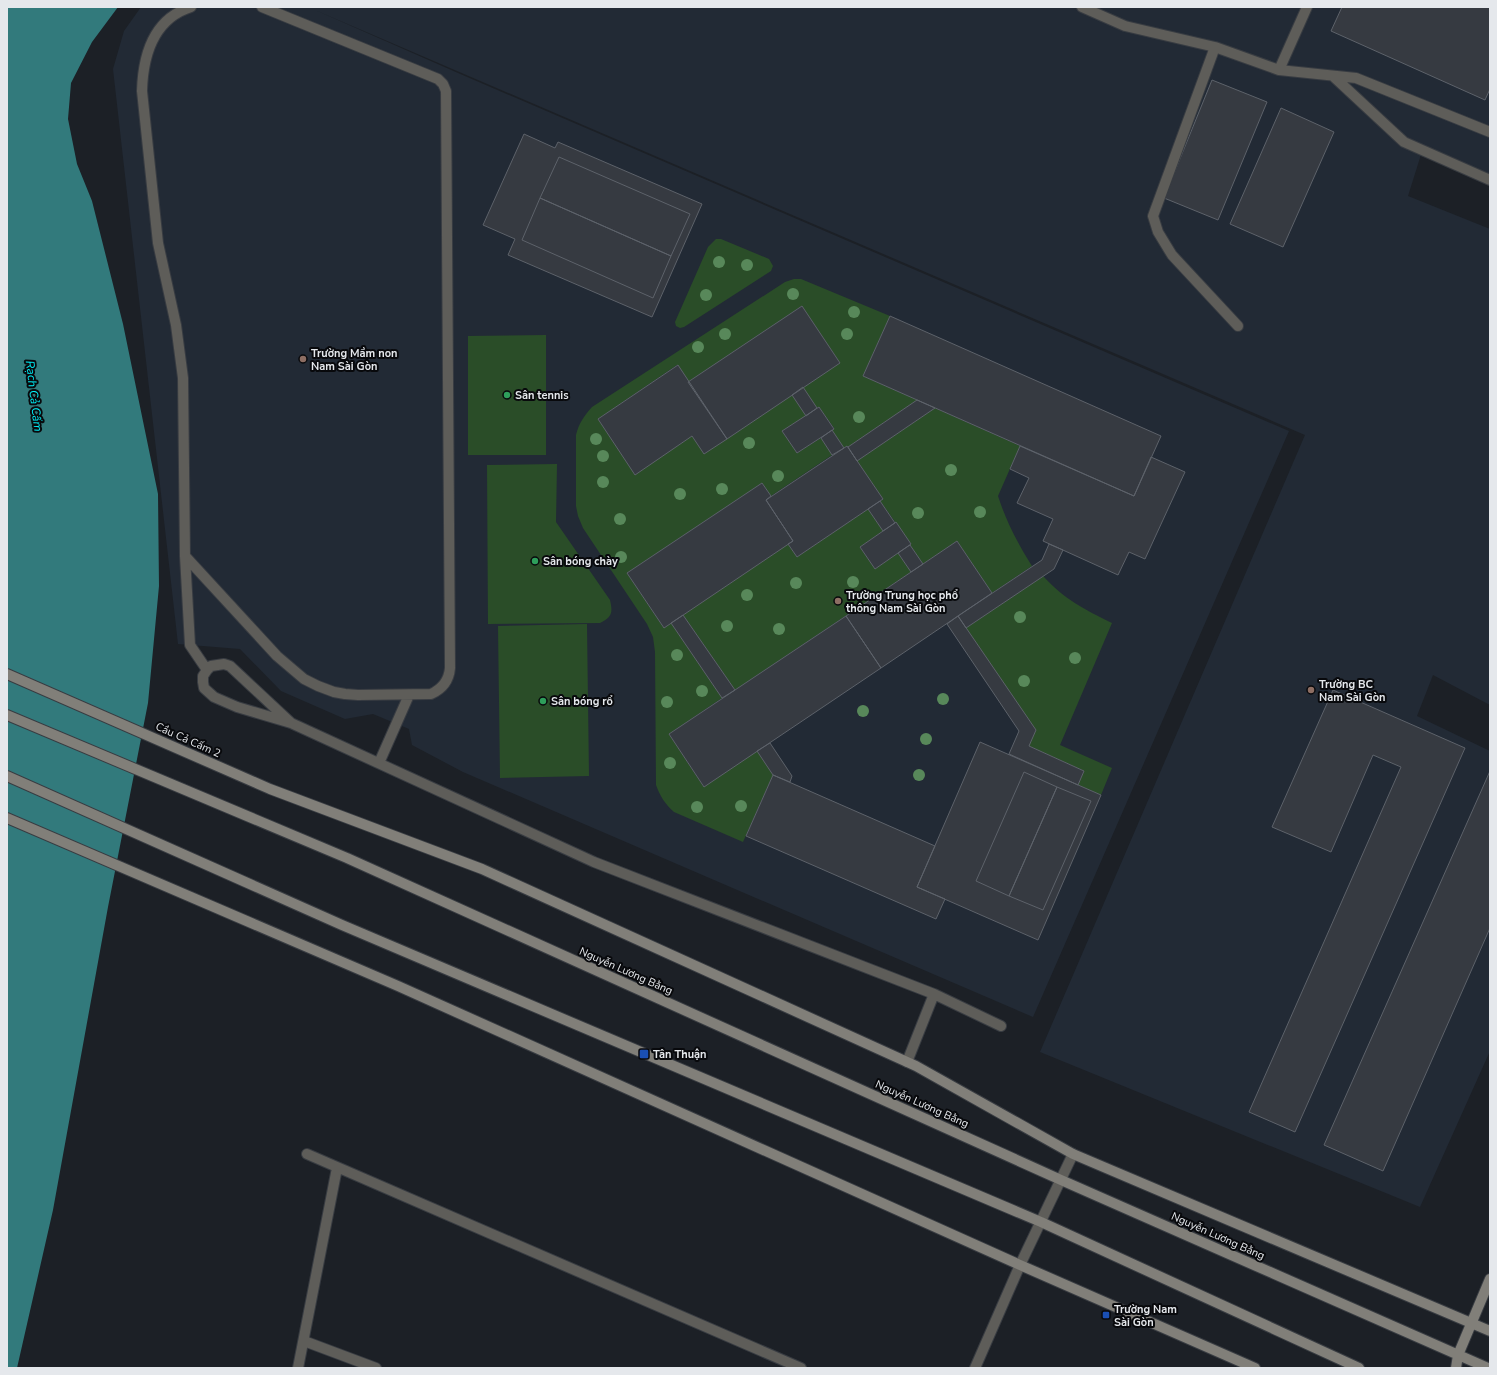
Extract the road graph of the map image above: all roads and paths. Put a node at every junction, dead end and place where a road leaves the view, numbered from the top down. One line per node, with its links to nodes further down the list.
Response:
1 (191, 7): 11 (street)
2 (262, 7): 14 (street)
3 (1082, 7): 5 (street)
4 (1307, 7): 6 (street)
5 (1215, 47): 6 (street); 10 (street)
6 (1279, 70): 7 (street)
7 (1332, 76): 8 (street); 9 (street)
8 (1490, 132)
9 (1490, 180)
10 (1238, 326)
11 (185, 556): 12 (street); 14 (street)
12 (207, 670): 16 (street); 16 (street)
13 (7, 674): 20 (main road, Cầu Cả Cấm 2)
14 (408, 695): 17 (street)
15 (7, 715): 27 (main road, Nguyễn Lương Bằng)
16 (291, 723): 17 (street)
17 (379, 763): 21 (street)
18 (7, 776): 28 (main road)
19 (7, 818): 29 (main road)
20 (361, 823): 23 (main road, Nguyễn Lương Bằng)
21 (934, 994): 22 (street); 23 (street)
22 (1001, 1026)
23 (907, 1062): 25 (main road, Nguyễn Lương Bằng)
24 (307, 1154): 26 (street)
25 (1073, 1154): 27 (street); 31 (main road, Nguyễn Lương Bằng)
26 (337, 1168): 33 (street); 37 (street)
27 (1061, 1180): 28 (street); 34 (main road, Nguyễn Lương Bằng)
28 (1040, 1222): 29 (street); 40 (main road)
29 (1020, 1265): 38 (street); 39 (main road)
30 (1490, 1279): 31 (main road)
31 (1471, 1323): 32 (main road, Nguyễn Lương Bằng); 34 (main road)
32 (1490, 1331)
33 (304, 1341): 35 (street); 36 (street)
34 (1458, 1355): 41 (main road); 42 (main road, Nguyễn Lương Bằng)
35 (298, 1368)
36 (376, 1368)
37 (801, 1368)
38 (975, 1368)
39 (1255, 1368)
40 (1359, 1368)
41 (1456, 1368)
42 (1488, 1368)

